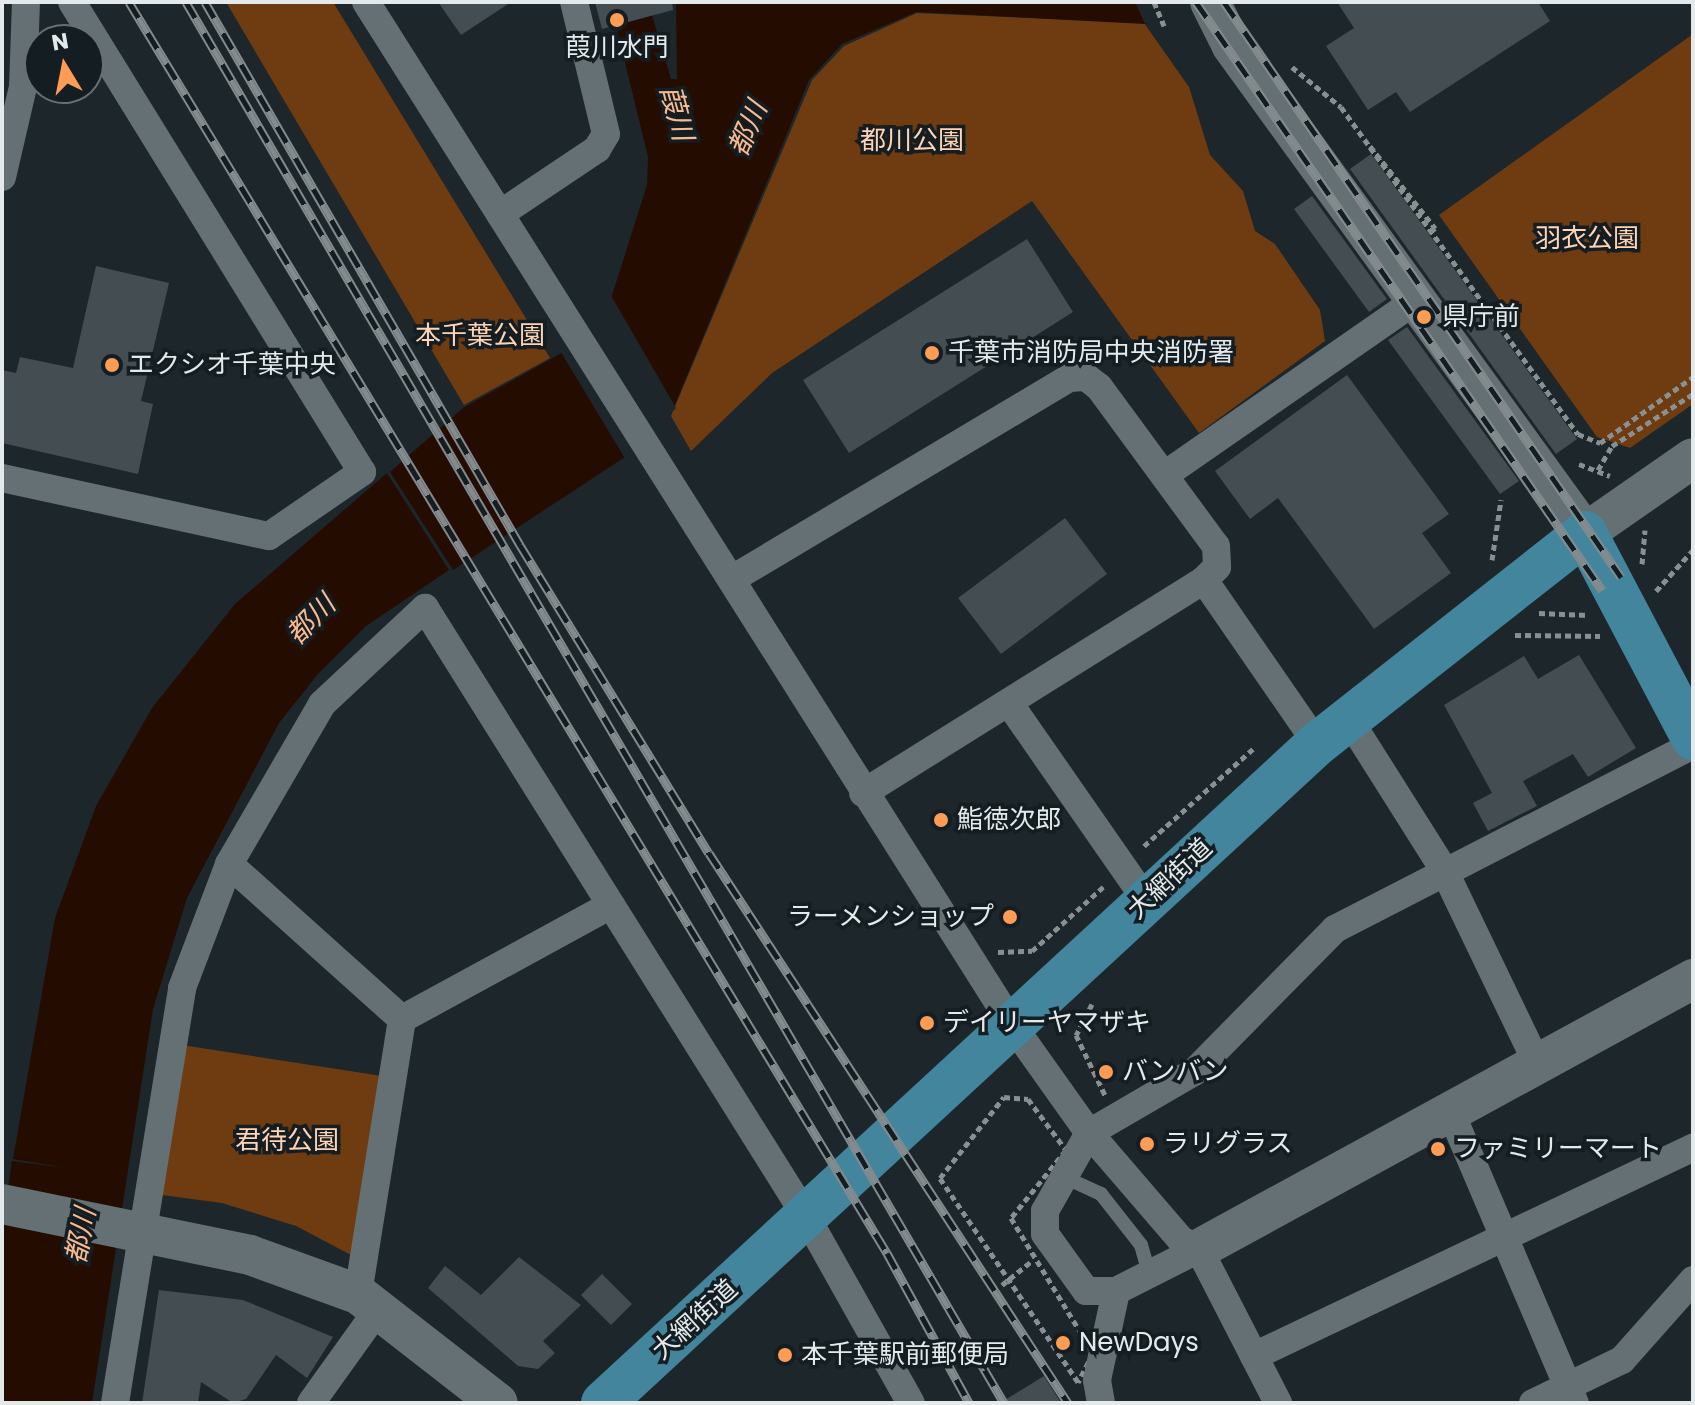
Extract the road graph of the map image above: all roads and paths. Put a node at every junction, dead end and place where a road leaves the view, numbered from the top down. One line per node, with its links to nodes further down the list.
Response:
1 (26, 2): 10 (street)
2 (72, 2): 19 (street)
3 (366, 2): 11 (street)
4 (574, 2): 11 (street)
5 (1154, 2): 7 (path)
6 (1210, 2): 13 (street)
7 (1164, 26)
8 (1286, 58): 9 (path)
9 (1370, 146): 12 (path); 14 (path)
10 (2, 177)
11 (500, 214): 22 (street)
12 (1429, 233)
13 (1416, 300): 18 (street); 20 (street)
14 (1693, 377)
15 (1693, 394): 17 (path)
16 (1693, 458): 20 (street)
17 (1598, 470)
18 (1166, 474): 22 (street); 23 (street)
19 (2, 478)
20 (1585, 533): 28 (main road, 大網街道); 30 (main road)
21 (1693, 550): 24 (path)
22 (732, 579): 32 (street)
23 (1204, 580): 27 (street); 28 (street)
24 (1647, 601)
25 (1515, 635): 26 (path)
26 (1595, 637)
27 (1009, 703): 32 (street); 36 (street)
28 (1332, 731): 35 (street); 36 (main road, 大網街道)
29 (1267, 736): 33 (path)
30 (1693, 738)
31 (1693, 745): 35 (street)
32 (863, 793): 42 (street)
33 (1137, 852)
34 (229, 864): 37 (street); 41 (street); 51 (street)
35 (1444, 870): 43 (street); 46 (street)
36 (1128, 891): 38 (path); 42 (main road, 大網街道)
37 (611, 905): 41 (street); 50 (street)
38 (991, 952)
39 (1693, 979): 43 (street)
40 (1101, 997): 44 (path)
41 (402, 1019): 59 (street)
42 (1013, 1026): 46 (street); 50 (main road, 大網街道)
43 (1535, 1059): 45 (street)
44 (1109, 1103)
45 (1449, 1108): 52 (street); 53 (street)
46 (1089, 1133): 48 (street); 53 (street)
47 (1693, 1148): 52 (street)
48 (1064, 1177): 55 (lane); 58 (street)
49 (2, 1204): 51 (street)
50 (807, 1218): 65 (main road, 大網街道); 66 (street)
51 (142, 1230): 59 (street); 62 (street)
52 (1504, 1238): 60 (street); 61 (street)
53 (1199, 1249): 55 (street); 60 (street)
54 (1036, 1259): 57 (path)
55 (1148, 1270): 58 (street)
56 (1693, 1280): 61 (street)
57 (1002, 1285)
58 (1116, 1291): 67 (street)
59 (368, 1301): 63 (street); 64 (street)
60 (1254, 1356): 68 (street)
61 (1572, 1395): 69 (street)
62 (115, 1403)
63 (311, 1403)
64 (498, 1403)
65 (603, 1403)
66 (911, 1403)
67 (1101, 1403)
68 (1278, 1403)
69 (1533, 1403)

